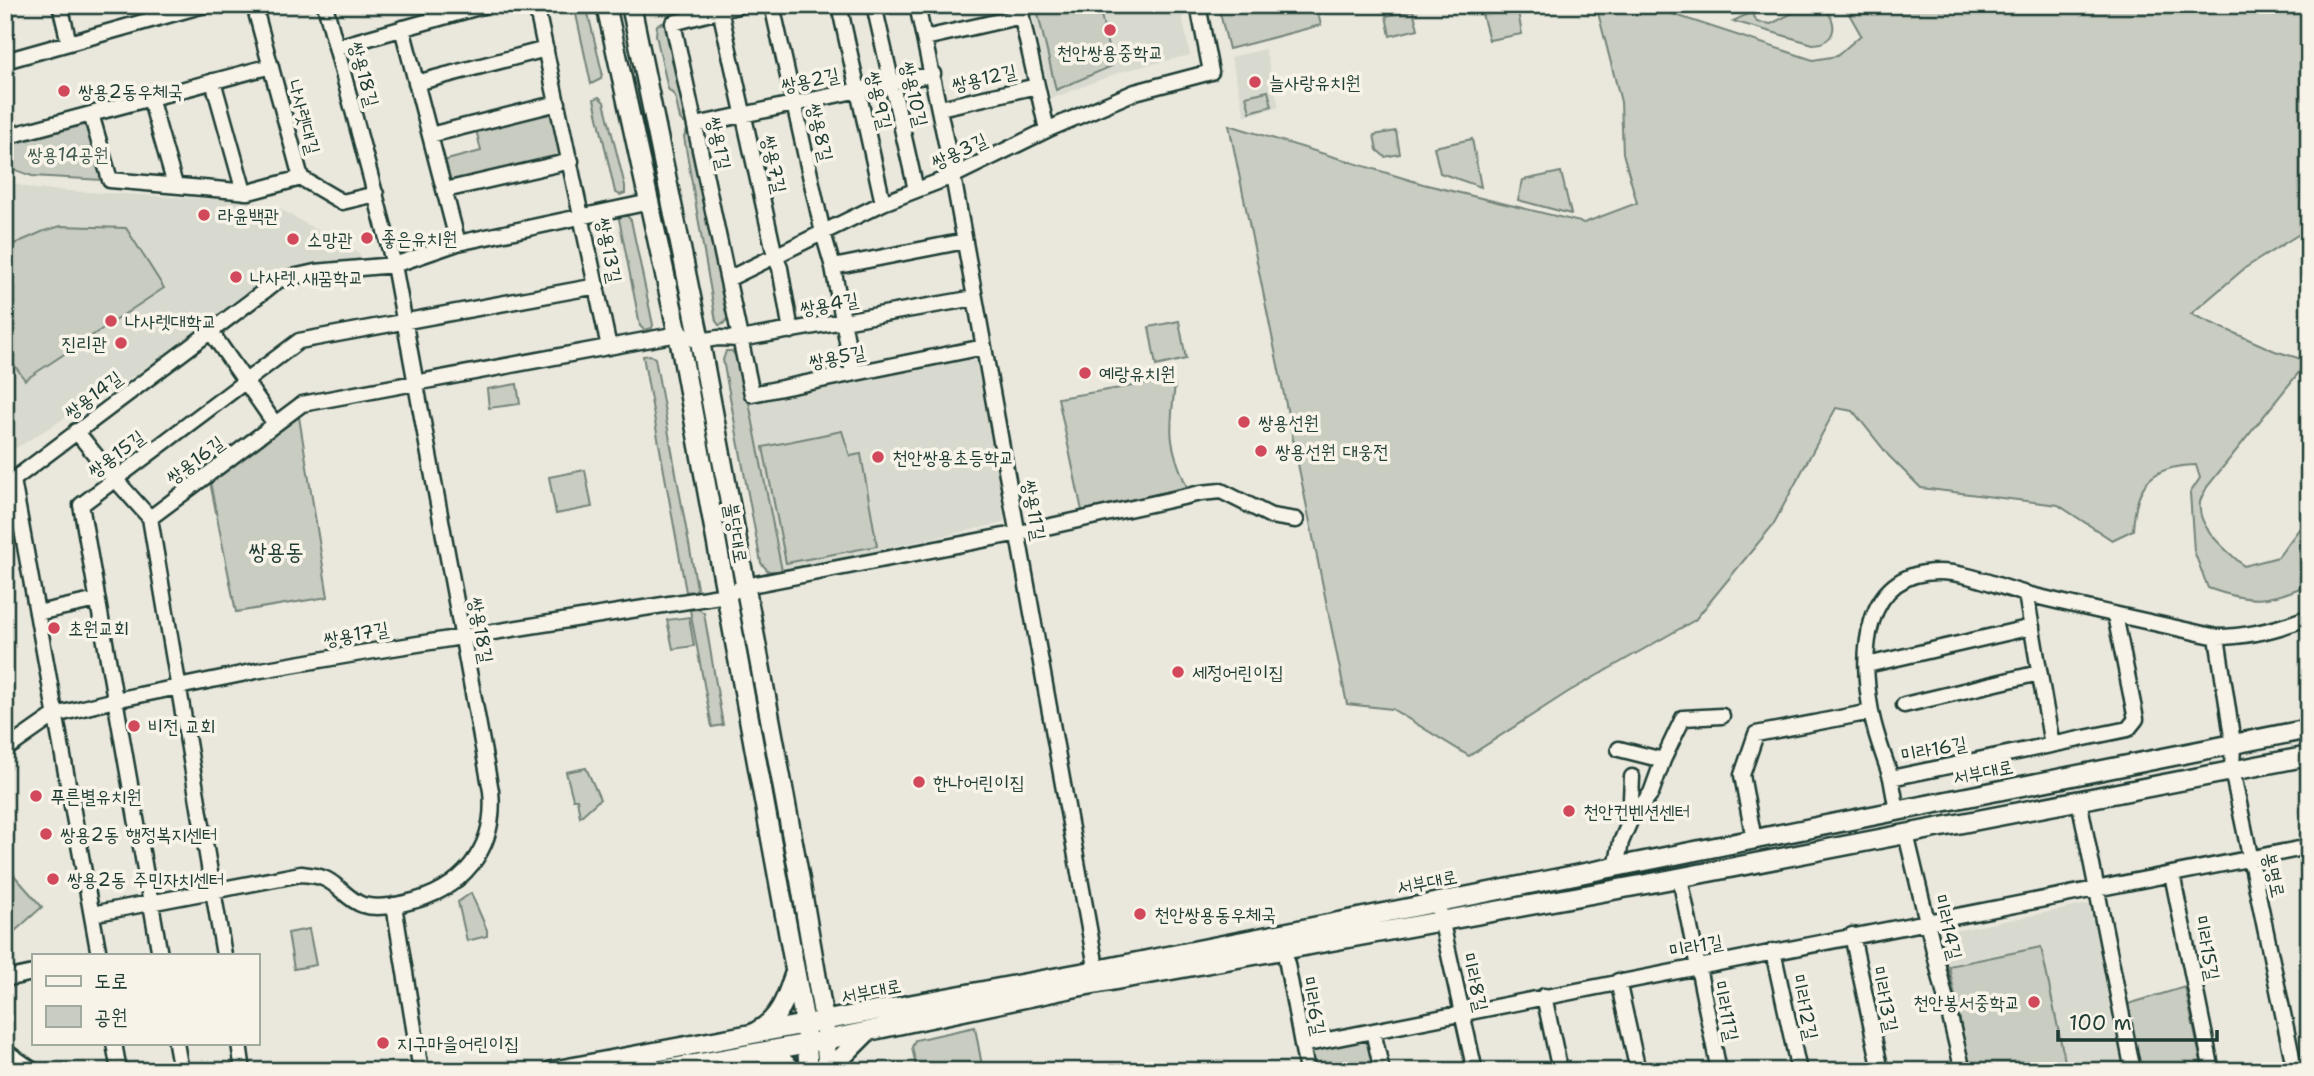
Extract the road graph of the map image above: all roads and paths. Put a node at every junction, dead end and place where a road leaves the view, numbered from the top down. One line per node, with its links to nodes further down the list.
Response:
1 (60, 5): 19 (street)
2 (204, 5): 19 (street)
3 (254, 5): 23 (street, 나사렛대길)
4 (325, 5): 20 (street, 쌍용18길)
5 (486, 5): 17 (street)
6 (536, 5): 21 (street, 쌍용13길)
7 (606, 5): 48 (main road, 불당대로)
8 (631, 5): 64 (main road, 불당대로)
9 (741, 5): 15 (street, 쌍용1길)
10 (772, 5): 32 (street, 쌍용8길)
11 (839, 5): 29 (street, 쌍용9길)
12 (874, 5): 27 (street, 쌍용10길)
13 (917, 5): 18 (street, 쌍용11길)
14 (1195, 5): 37 (street, 쌍용3길)
15 (720, 8): 35 (street, 쌍용7길); 36 (street, 쌍용1길)
16 (1021, 11): 18 (street, 쌍용12길); 28 (street, 쌍용12길)
17 (402, 28): 20 (street); 26 (street)
18 (925, 38): 24 (street, 쌍용11길)
19 (69, 43): 22 (street)
20 (337, 47): 47 (street, 쌍용18길)
21 (546, 49): 26 (street); 31 (street, 쌍용13길)
22 (5, 61)
23 (271, 66): 25 (street, 나사렛대길); 42 (street, 나사렛대길)
24 (933, 74): 27 (street, 쌍용2길); 33 (street, 쌍용11길)
25 (213, 81): 30 (street, 나사렛대길); 46 (street)
26 (416, 83): 38 (street)
27 (892, 83): 29 (street, 쌍용2길); 44 (street, 쌍용10길)
28 (1037, 86): 33 (street, 쌍용12길); 37 (street, 쌍용12길)
29 (856, 90): 32 (street, 쌍용2길); 49 (street, 쌍용9길)
30 (150, 98): 34 (street, 나사렛대길); 43 (street)
31 (558, 103): 38 (street); 40 (street, 쌍용13길)
32 (794, 103): 35 (street, 쌍용2길); 51 (street, 쌍용8길)
33 (940, 108): 41 (street, 쌍용11길)
34 (91, 114): 39 (street, 나사렛대길); 43 (street, 나사렛대길)
35 (744, 114): 36 (street, 쌍용2길); 54 (street, 쌍용7길)
36 (696, 125): 57 (street, 쌍용1길)
37 (1047, 130): 41 (street, 쌍용3길)
38 (430, 135): 45 (street)
39 (5, 137)
40 (571, 161): 45 (street); 50 (street, 쌍용13길)
41 (953, 176): 44 (street, 쌍용3길); 52 (street, 쌍용11길)
42 (301, 178): 46 (street, 나사렛대길); 47 (street, 나사렛대길)
43 (175, 185): 46 (street, 나사렛대길)
44 (916, 190): 49 (street, 쌍용3길)
45 (445, 191): 53 (street)
46 (244, 192)
47 (376, 194): 55 (street, 쌍용18길)
48 (650, 202): 50 (street, 쌍용14길); 64 (main road, 불당대로)
49 (883, 203): 51 (street, 쌍용3길)
50 (583, 216): 53 (street, 쌍용14길); 58 (street, 쌍용13길)
51 (823, 233): 54 (street, 쌍용3길); 56 (street, 쌍용8길)
52 (965, 241): 56 (street); 59 (street, 쌍용11길)
53 (457, 243): 55 (street, 쌍용14길)
54 (775, 256): 57 (street, 쌍용3길); 62 (street, 쌍용7길)
55 (394, 265): 61 (street, 쌍용18길); 63 (street, 쌍용14길)
56 (833, 267): 60 (street, 쌍용8길)
57 (728, 279): 65 (street, 쌍용1길)
58 (597, 286): 61 (street, 쌍용15길); 66 (street, 쌍용13길)
59 (975, 298): 60 (street, 쌍용4길); 67 (street, 쌍용11길)
60 (842, 321): 62 (street, 쌍용4길); 68 (street, 쌍용8길)
61 (404, 322): 69 (street, 쌍용15길); 70 (street, 쌍용18길)
62 (791, 331): 65 (street, 쌍용4길)
63 (211, 332): 69 (street); 72 (street, 쌍용14길)
64 (690, 338): 65 (street, 쌍용4길); 66 (street, 쌍용16길); 77 (main road, 불당대로); 79 (main road, 불당대로)
65 (740, 340): 68 (street, 쌍용5길)
66 (609, 347): 70 (street, 쌍용16길)
67 (984, 347): 68 (street, 쌍용5길); 76 (street, 쌍용11길)
68 (853, 373)
69 (246, 382): 71 (street); 73 (street, 쌍용15길)
70 (416, 383): 71 (street, 쌍용16길); 85 (street, 쌍용18길)
71 (275, 424): 74 (street, 쌍용16길)
72 (76, 431): 73 (street); 81 (street, 쌍용14길)
73 (114, 478): 74 (street); 80 (street, 쌍용15길)
74 (150, 518): 89 (street)
75 (1296, 520): 76 (street, 쌍용17길)
76 (1019, 533): 77 (street, 쌍용17길); 133 (street, 쌍용11길)
77 (745, 586): 79 (street, 쌍용17길); 129 (main road, 불당대로)
78 (2026, 594): 82 (street, 미라16길); 84 (street); 87 (street, 미라16길)
79 (726, 596): 85 (street, 쌍용17길); 131 (main road, 불당대로)
80 (97, 600): 81 (street); 90 (street, 쌍용15길)
81 (37, 613): 93 (street, 쌍용14길)
82 (2115, 615): 86 (street, 미라16길); 97 (street, 미라16길)
83 (2309, 617): 86 (street, 미라16길)
84 (2032, 627): 87 (street); 88 (street)
85 (463, 636): 89 (street, 쌍용17길); 119 (street, 쌍용18길)
86 (2217, 637): 96 (street)
87 (1867, 665): 92 (street, 미라16길)
88 (2039, 673): 91 (street); 97 (street)
89 (178, 687): 90 (street, 쌍용17길); 116 (street)
90 (115, 700): 93 (street, 쌍용17길); 118 (street, 쌍용15길)
91 (1904, 705)
92 (1871, 712): 104 (street, 미라16길); 109 (street)
93 (55, 715): 99 (street, 쌍용17길); 120 (street, 쌍용14길)
94 (1722, 716): 101 (street)
95 (2309, 729): 96 (main road, 서부대로)
96 (2233, 743): 102 (street, 봉명로); 106 (main road, 서부대로)
97 (2052, 745): 104 (street, 미라16길)
98 (1619, 749): 101 (street)
99 (5, 750)
100 (2309, 756): 102 (main road, 서부대로)
101 (1663, 760): 107 (street)
102 (2232, 770): 105 (main road, 서부대로); 111 (street, 봉명로)
103 (1632, 777): 107 (street)
104 (1891, 778): 106 (street)
105 (2079, 800): 108 (main road, 서부대로); 115 (street)
106 (1897, 811): 109 (main road, 서부대로)
107 (1630, 821): 112 (street)
108 (1906, 834): 114 (main road, 서부대로); 122 (street, 미라14길)
109 (1754, 840): 112 (main road, 서부대로)
110 (2309, 848): 111 (street, 미라1길)
111 (2251, 857): 113 (street, 미라1길); 150 (street, 봉명로)
112 (1616, 868): 117 (main road, 서부대로)
113 (2172, 874): 115 (street, 미라1길); 172 (street, 미라15길)
114 (1680, 878): 121 (main road, 서부대로); 130 (street, 미라11길)
115 (2098, 887): 122 (street, 미라1길); 171 (street)
116 (213, 890): 118 (street, 쌍용18길); 119 (street, 쌍용18길); 128 (street)
117 (1437, 901): 121 (street, 미라8길); 133 (main road, 서부대로)
118 (151, 902): 120 (street, 쌍용18길); 127 (street, 쌍용15길)
119 (394, 905): 155 (street)
120 (92, 914): 126 (street, 쌍용14길)
121 (1441, 920): 124 (main road, 서부대로); 137 (street, 미라8길)
122 (1927, 921): 123 (street, 미라1길); 170 (street, 미라14길)
123 (1852, 936): 125 (street, 미라1길); 169 (street, 미라13길)
124 (1284, 948): 133 (main road, 서부대로); 148 (street, 미라6길)
125 (1773, 951): 130 (street, 미라1길); 168 (street, 미라12길)
126 (99, 954)
127 (160, 954)
128 (224, 954)
129 (814, 964): 138 (main road); 139 (main road, 불당대로)
130 (1696, 966): 135 (street, 미라1길); 167 (street, 미라11길)
131 (795, 971): 142 (main road, 불당대로); 144 (main road)
132 (32, 973): 134 (street)
133 (1098, 976): 138 (main road, 서부대로); 140 (main road, 서부대로)
134 (5, 979)
135 (1618, 981): 136 (street, 미라1길); 166 (street)
136 (1544, 996): 137 (street, 미라1길); 165 (street)
137 (1463, 1013): 141 (street, 미라1길); 164 (street, 미라8길)
138 (858, 1014): 139 (main road, 서부대로)
139 (824, 1020): 142 (main road, 서부대로); 143 (main road, 불당대로)
140 (868, 1031): 143 (main road, 서부대로); 161 (main road)
141 (1373, 1031): 148 (street, 미라1길); 163 (street)
142 (806, 1034): 143 (main road, 서부대로); 144 (main road, 서부대로); 159 (main road, 불당대로)
143 (826, 1040): 160 (main road, 불당대로)
144 (751, 1043): 156 (main road, 서부대로); 157 (main road, 서부대로); 158 (main road)
145 (114, 1044): 152 (street)
146 (176, 1044): 153 (street)
147 (239, 1044): 154 (street)
148 (1302, 1045): 162 (street, 미라6길)
149 (5, 1051): 151 (street)
150 (2295, 1069)
151 (34, 1071)
152 (119, 1071)
153 (181, 1071)
154 (243, 1071)
155 (421, 1071)
156 (552, 1071)
157 (656, 1071)
158 (794, 1071)
159 (809, 1071)
160 (828, 1071)
161 (837, 1071)
162 (1307, 1071)
163 (1382, 1071)
164 (1475, 1071)
165 (1560, 1071)
166 (1638, 1071)
167 (1719, 1071)
168 (1799, 1071)
169 (1881, 1071)
170 (1963, 1071)
171 (2133, 1071)
172 (2212, 1071)

